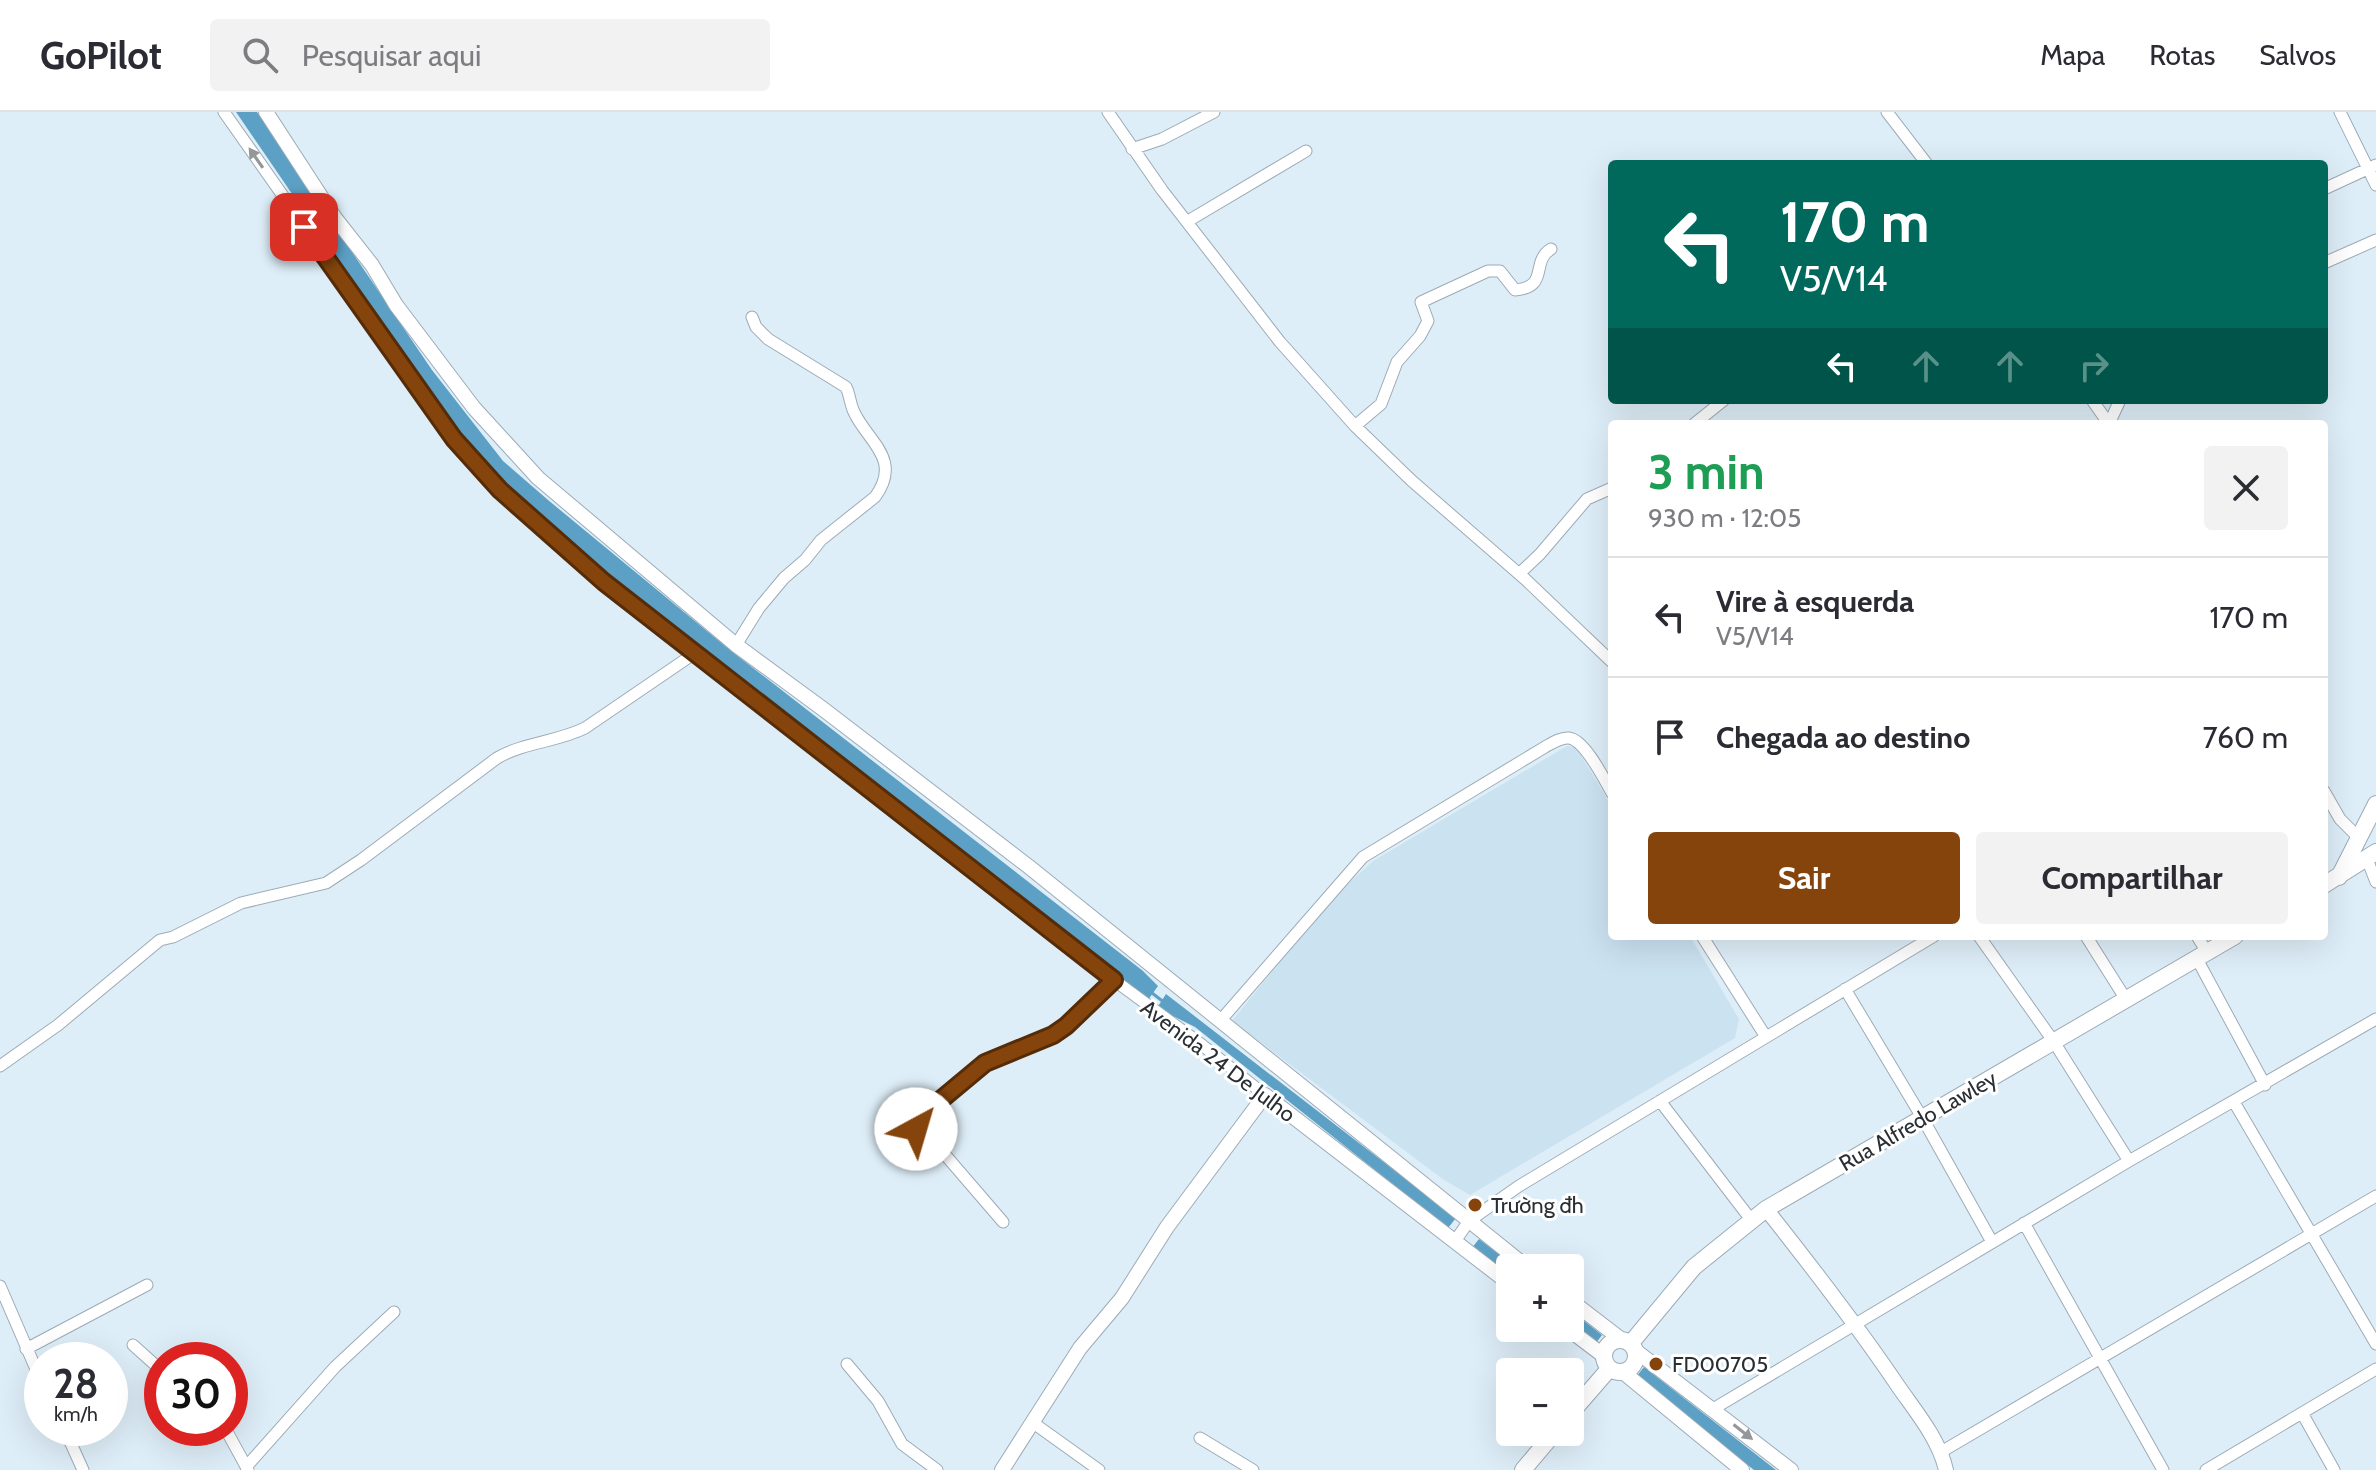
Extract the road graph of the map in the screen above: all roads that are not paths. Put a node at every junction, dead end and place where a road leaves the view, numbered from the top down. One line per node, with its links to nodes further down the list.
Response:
1 (224, 112): 24 (street, Avenida 24 De Julho, one-way to 1)
2 (266, 112): 23 (street)
3 (1108, 112): 7 (street)
4 (1214, 112): 7 (street)
5 (1887, 112): 9 (street)
6 (2340, 112): 10 (street)
7 (1132, 149): 13 (street)
8 (1306, 151): 13 (street)
9 (1924, 160)
10 (2372, 167): 11 (street); 12 (street)
11 (2376, 185)
12 (2328, 187)
13 (1188, 221): 20 (street)
14 (2376, 240): 16 (street)
15 (1551, 249): 20 (street)
16 (2328, 261)
17 (752, 317): 23 (street)
18 (1719, 404): 19 (street)
19 (1699, 420)
20 (1355, 426): 22 (street)
21 (1608, 490): 22 (street)
22 (1519, 574): 25 (street)
23 (736, 645): 44 (street)
24 (695, 653): 40 (street, Avenida 24 De Julho); 47 (street)
25 (1608, 658)
26 (1608, 787): 44 (street)
27 (2328, 798): 29 (street)
28 (2376, 804): 29 (main road)
29 (2359, 838): 30 (main road); 31 (main road)
30 (2371, 855): 31 (main road); 32 (street)
31 (2332, 881)
32 (2376, 882)
33 (1705, 940): 45 (street)
34 (1927, 940): 41 (street)
35 (1982, 940): 46 (street)
36 (2089, 940): 42 (street)
37 (2198, 940): 39 (street)
38 (2228, 940): 39 (main road, Rua Alfredo Lawley)
39 (2202, 956): 42 (main road, Rua Alfredo Lawley); 48 (street)
40 (1114, 980): 49 (street, Avenida 24 De Julho); 58 (street)
41 (1845, 989): 45 (street); 52 (street)
42 (2127, 1001): 46 (main road, Rua Alfredo Lawley)
43 (2376, 1019): 48 (street)
44 (1220, 1021): 56 (street)
45 (1766, 1037): 50 (street)
46 (2054, 1042): 52 (main road, Rua Alfredo Lawley); 53 (street)
47 (0, 1066)
48 (2265, 1085): 51 (street)
49 (1265, 1095): 61 (street, Avenida 24 De Julho); 84 (street)
50 (1660, 1101): 56 (street); 57 (street)
51 (2234, 1102): 53 (street); 60 (street)
52 (1923, 1119): 55 (main road, Rua Alfredo Lawley); 62 (street)
53 (2129, 1161): 59 (street)
54 (2376, 1196): 60 (street)
55 (1766, 1209): 57 (main road, Rua Alfredo Lawley); 69 (street)
56 (1469, 1221): 61 (street); 63 (street)
57 (1752, 1221): 75 (main road, Rua Alfredo Lawley)
58 (1003, 1222)
59 (2024, 1223): 62 (street); 77 (street)
60 (2310, 1234): 73 (street); 77 (street)
61 (1455, 1241): 64 (street, Avenida 24 De Julho)
62 (1992, 1242): 69 (street)
63 (1510, 1254)
64 (1496, 1273)
65 (147, 1285): 70 (street)
66 (0, 1286): 72 (street)
67 (1584, 1310): 75 (street)
68 (394, 1312): 90 (street)
69 (1856, 1324): 82 (street); 89 (street)
70 (39, 1342)
71 (1584, 1342): 79 (street)
72 (24, 1344)
73 (2376, 1344)
74 (133, 1345): 76 (street)
75 (1630, 1345): 79 (main road); 79 (main road); 82 (street)
76 (144, 1355)
77 (2098, 1359): 89 (street); 101 (street)
78 (847, 1364): 93 (street)
79 (1612, 1366): 81 (main road); 98 (street)
80 (2376, 1369): 83 (street)
81 (1584, 1398)
82 (1713, 1409): 99 (street, one-way to 99)
83 (2302, 1413): 91 (street); 102 (street)
84 (1032, 1422): 94 (street); 95 (street)
85 (1200, 1438): 96 (street)
86 (72, 1446): 92 (street)
87 (235, 1446): 90 (street)
88 (1543, 1446): 97 (main road)
89 (1941, 1452): 100 (street)
90 (247, 1468)
91 (2214, 1468)
92 (83, 1470)
93 (937, 1470)
94 (1002, 1470)
95 (1099, 1470)
96 (1253, 1470)
97 (1523, 1470)
98 (1742, 1470)
99 (1791, 1470)
100 (1946, 1470)
101 (2163, 1470)
102 (2334, 1470)

